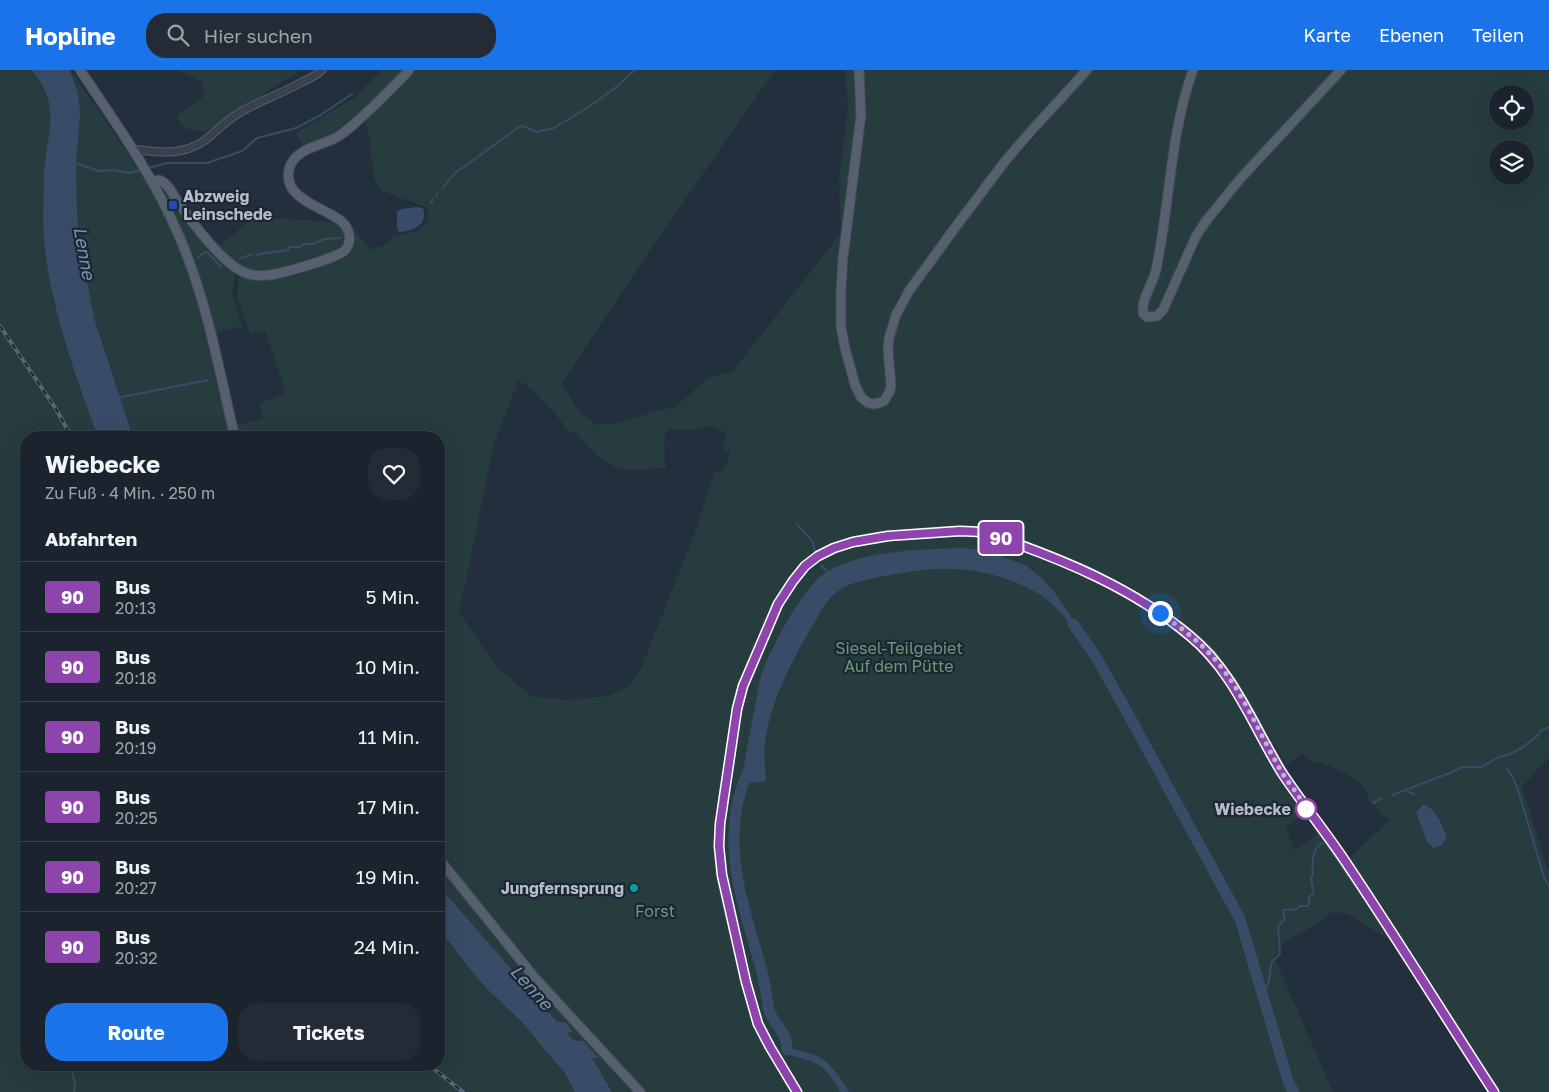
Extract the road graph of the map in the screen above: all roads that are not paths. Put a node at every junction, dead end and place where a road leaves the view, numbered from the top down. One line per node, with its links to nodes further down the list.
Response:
1 (80, 70): 8 (main road)
2 (322, 70): 8 (street)
3 (409, 70): 9 (main road)
4 (859, 70): 5 (main road)
5 (1088, 70)
6 (1193, 70): 7 (main road)
7 (1341, 70)
8 (132, 149): 9 (main road)
9 (153, 183): 10 (main road)
10 (233, 431)
11 (445, 866): 12 (main road)
12 (640, 1092)
13 (797, 1092): 14 (main road)
14 (1494, 1092)

